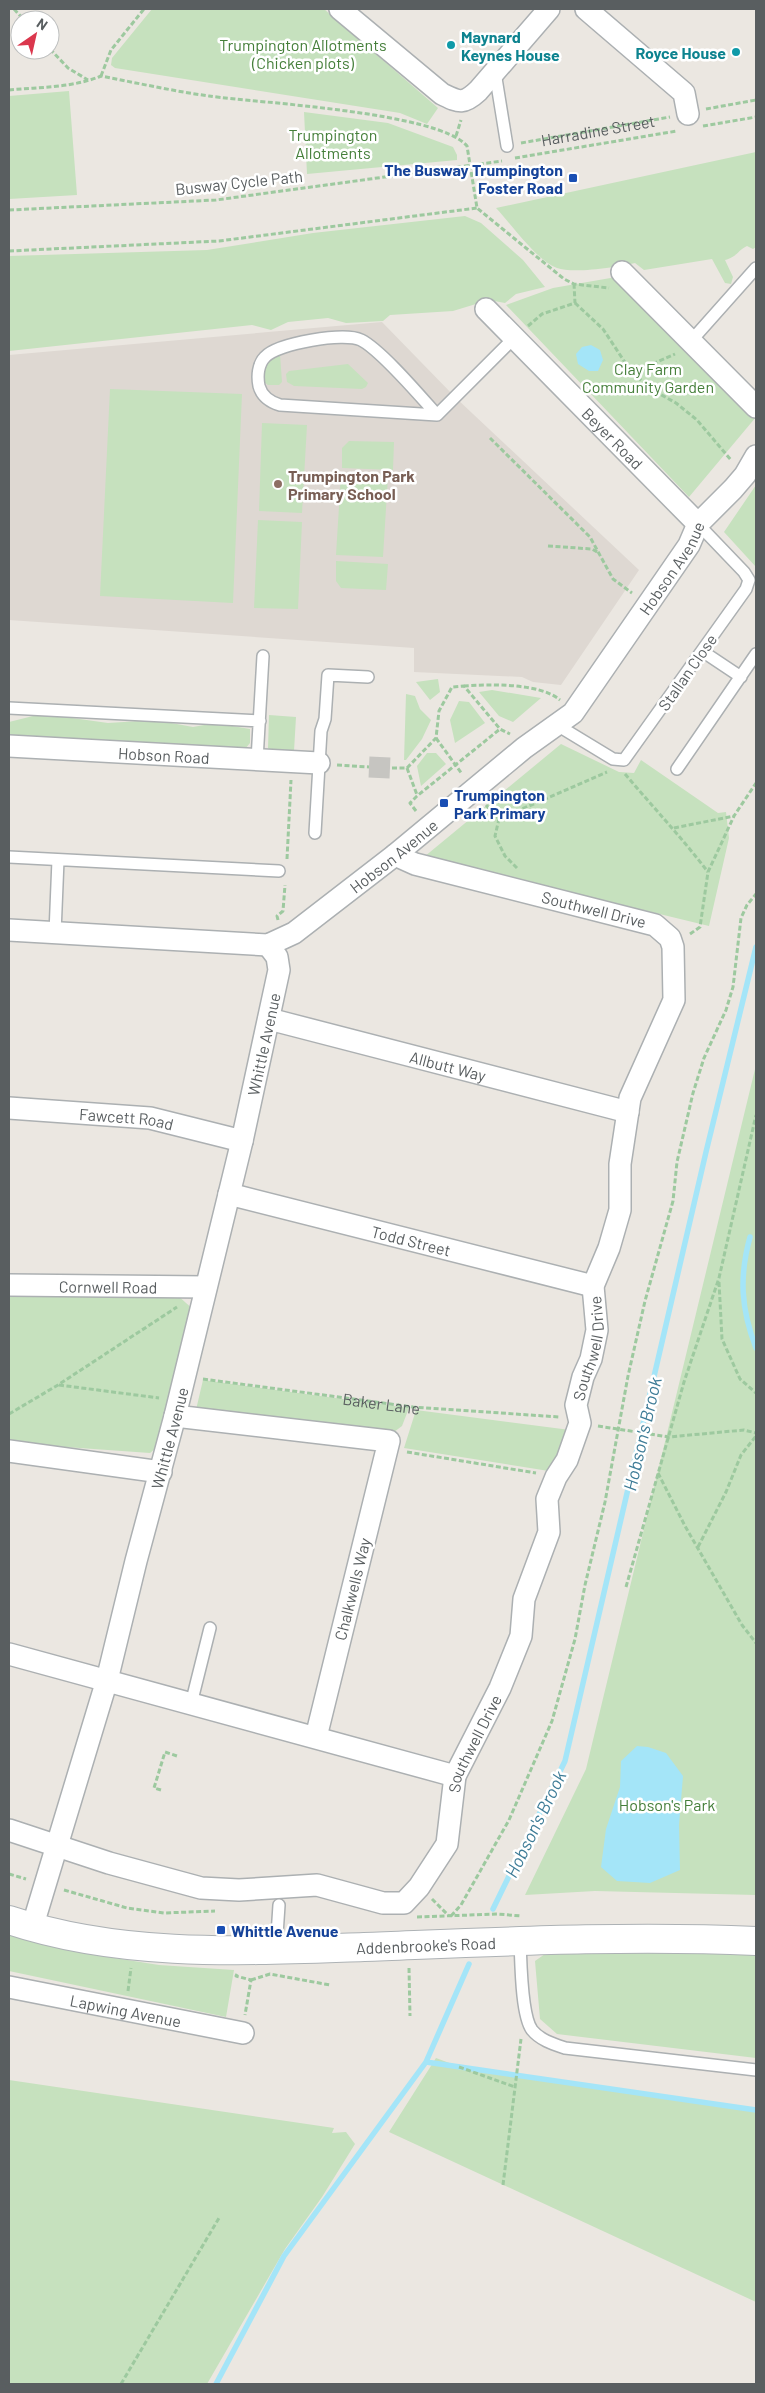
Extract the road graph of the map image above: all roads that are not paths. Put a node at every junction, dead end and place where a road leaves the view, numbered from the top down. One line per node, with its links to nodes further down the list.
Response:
1 (549, 9): 4 (street)
2 (586, 9): 5 (street)
3 (344, 10): 4 (street)
4 (495, 72): 6 (lane)
5 (691, 124)
6 (506, 146)
7 (756, 268): 11 (lane)
8 (628, 278): 11 (street)
9 (486, 309): 10 (street, Beyer Road)
10 (514, 338): 13 (lane); 15 (street, Beyer Road)
11 (693, 343): 12 (street)
12 (756, 407)
13 (437, 415): 13 (lane)
14 (756, 456): 15 (street, Hobson Avenue)
15 (698, 524): 16 (lane, Stallan Close); 22 (street, Hobson Avenue)
16 (702, 651): 20 (lane); 22 (lane, Stallan Close)
17 (756, 654): 20 (lane)
18 (263, 656): 23 (lane)
19 (368, 677): 26 (lane)
20 (741, 677): 27 (lane)
21 (9, 708): 23 (lane)
22 (565, 719): 29 (street, Hobson Avenue)
23 (260, 721): 25 (lane)
24 (9, 746): 25 (street, Hobson Road)
25 (257, 760): 26 (street, Hobson Road)
26 (319, 763): 28 (lane)
27 (677, 769)
28 (315, 833)
29 (395, 855): 35 (street, Hobson Avenue); 38 (street, Southwell Drive)
30 (9, 857): 31 (lane)
31 (58, 860): 32 (lane); 34 (lane)
32 (284, 871)
33 (9, 930): 34 (street, Hobson Avenue)
34 (55, 933): 35 (street, Hobson Avenue)
35 (268, 945): 36 (street, Whittle Avenue)
36 (269, 1019): 38 (street, Allbutt Way); 39 (street, Whittle Avenue)
37 (9, 1108): 39 (street, Fawcett Road)
38 (628, 1112): 42 (street, Southwell Drive)
39 (242, 1141): 40 (street, Whittle Avenue)
40 (229, 1194): 42 (street, Todd Street); 43 (street, Whittle Avenue)
41 (9, 1285): 43 (street, Cornwell Road)
42 (593, 1286): 52 (street, Southwell Drive)
43 (206, 1287): 44 (street, Whittle Avenue)
44 (177, 1408): 46 (street, Whittle Avenue); 51 (street, Chalkwells Way)
45 (9, 1451): 46 (street)
46 (161, 1472): 49 (street, Whittle Avenue)
47 (210, 1628): 50 (lane)
48 (9, 1654): 49 (street)
49 (107, 1680): 50 (street); 54 (street, Whittle Avenue)
50 (191, 1704): 51 (street)
51 (316, 1737): 52 (street)
52 (454, 1776): 54 (street, Southwell Drive)
53 (9, 1830): 54 (street)
54 (56, 1844): 56 (street, Whittle Avenue)
55 (279, 1905): 59 (lane)
56 (20, 1924): 59 (street, Addenbrooke's Road)
57 (756, 1941): 58 (street, Addenbrooke's Road)
58 (520, 1942): 59 (street, Addenbrooke's Road); 62 (lane)
59 (276, 1950)
60 (9, 1987): 61 (street, Lapwing Avenue)
61 (242, 2033)
62 (756, 2070)

